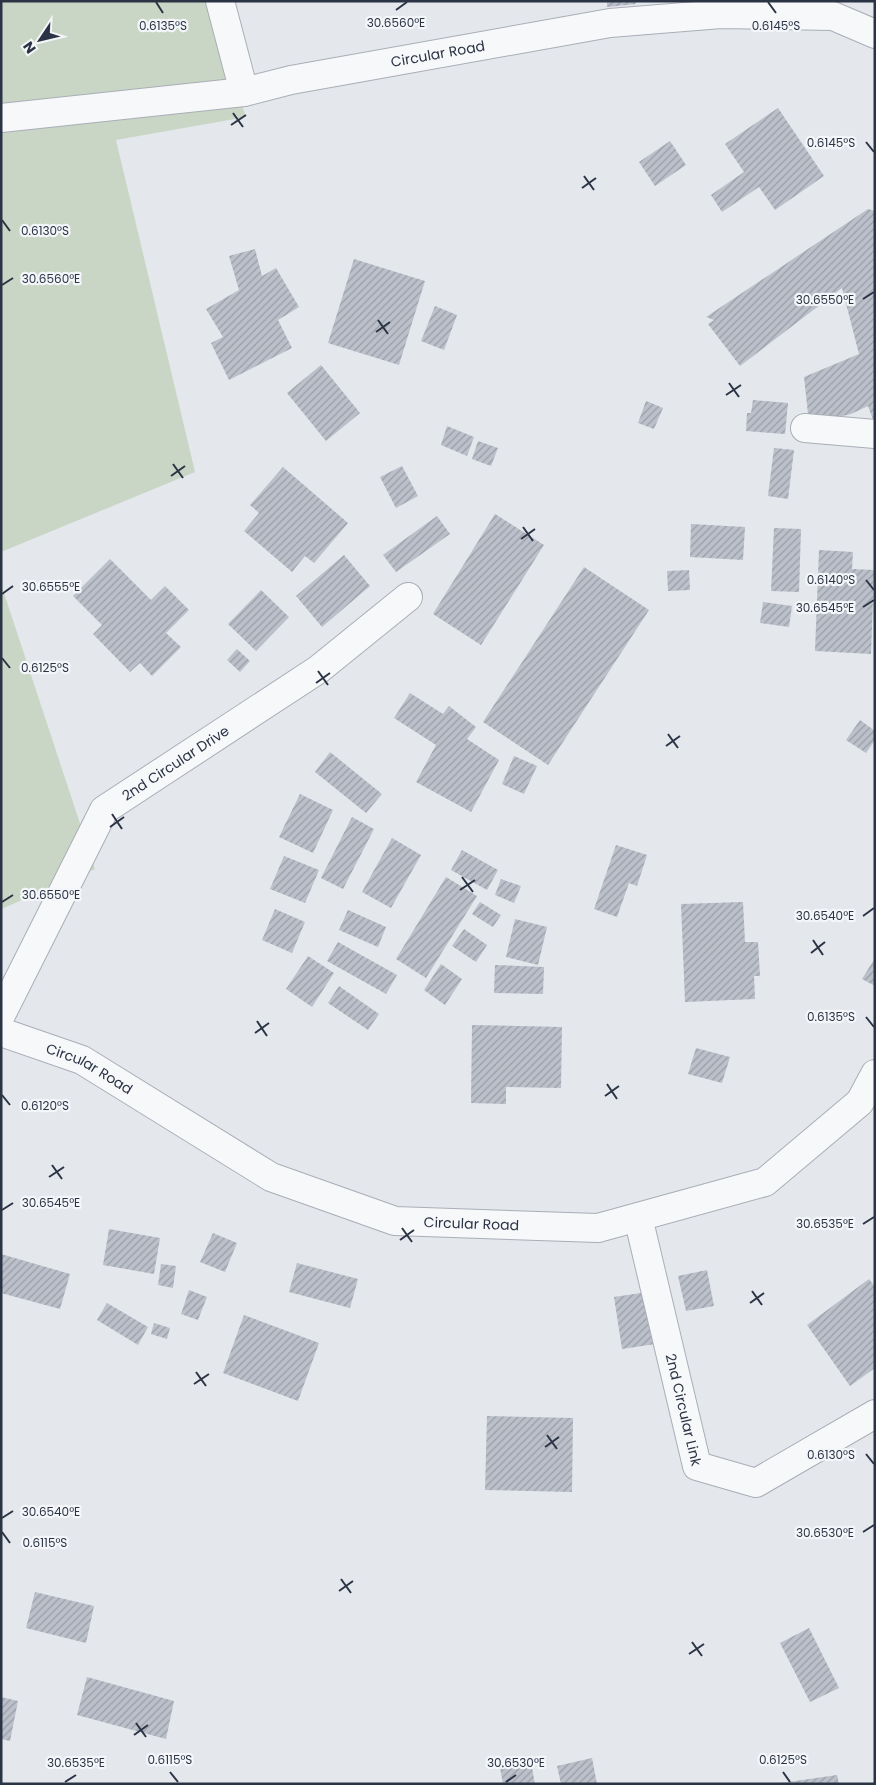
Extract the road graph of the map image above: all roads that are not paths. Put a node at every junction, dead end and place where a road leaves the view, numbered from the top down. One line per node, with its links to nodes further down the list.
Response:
1 (220, 1): 4 (street)
2 (837, 9): 3 (street, Circular Road); 4 (street, Circular Road)
3 (875, 34)
4 (244, 92): 5 (street, Circular Road)
5 (1, 118)
6 (805, 428): 7 (street)
7 (875, 434)
8 (408, 597): 9 (street, 2nd Circular Drive)
9 (1, 1015)
10 (1, 1032): 12 (street, Circular Road)
11 (875, 1074): 12 (street, Circular Road)
12 (638, 1217): 13 (street, 2nd Circular Link)
13 (875, 1414)

